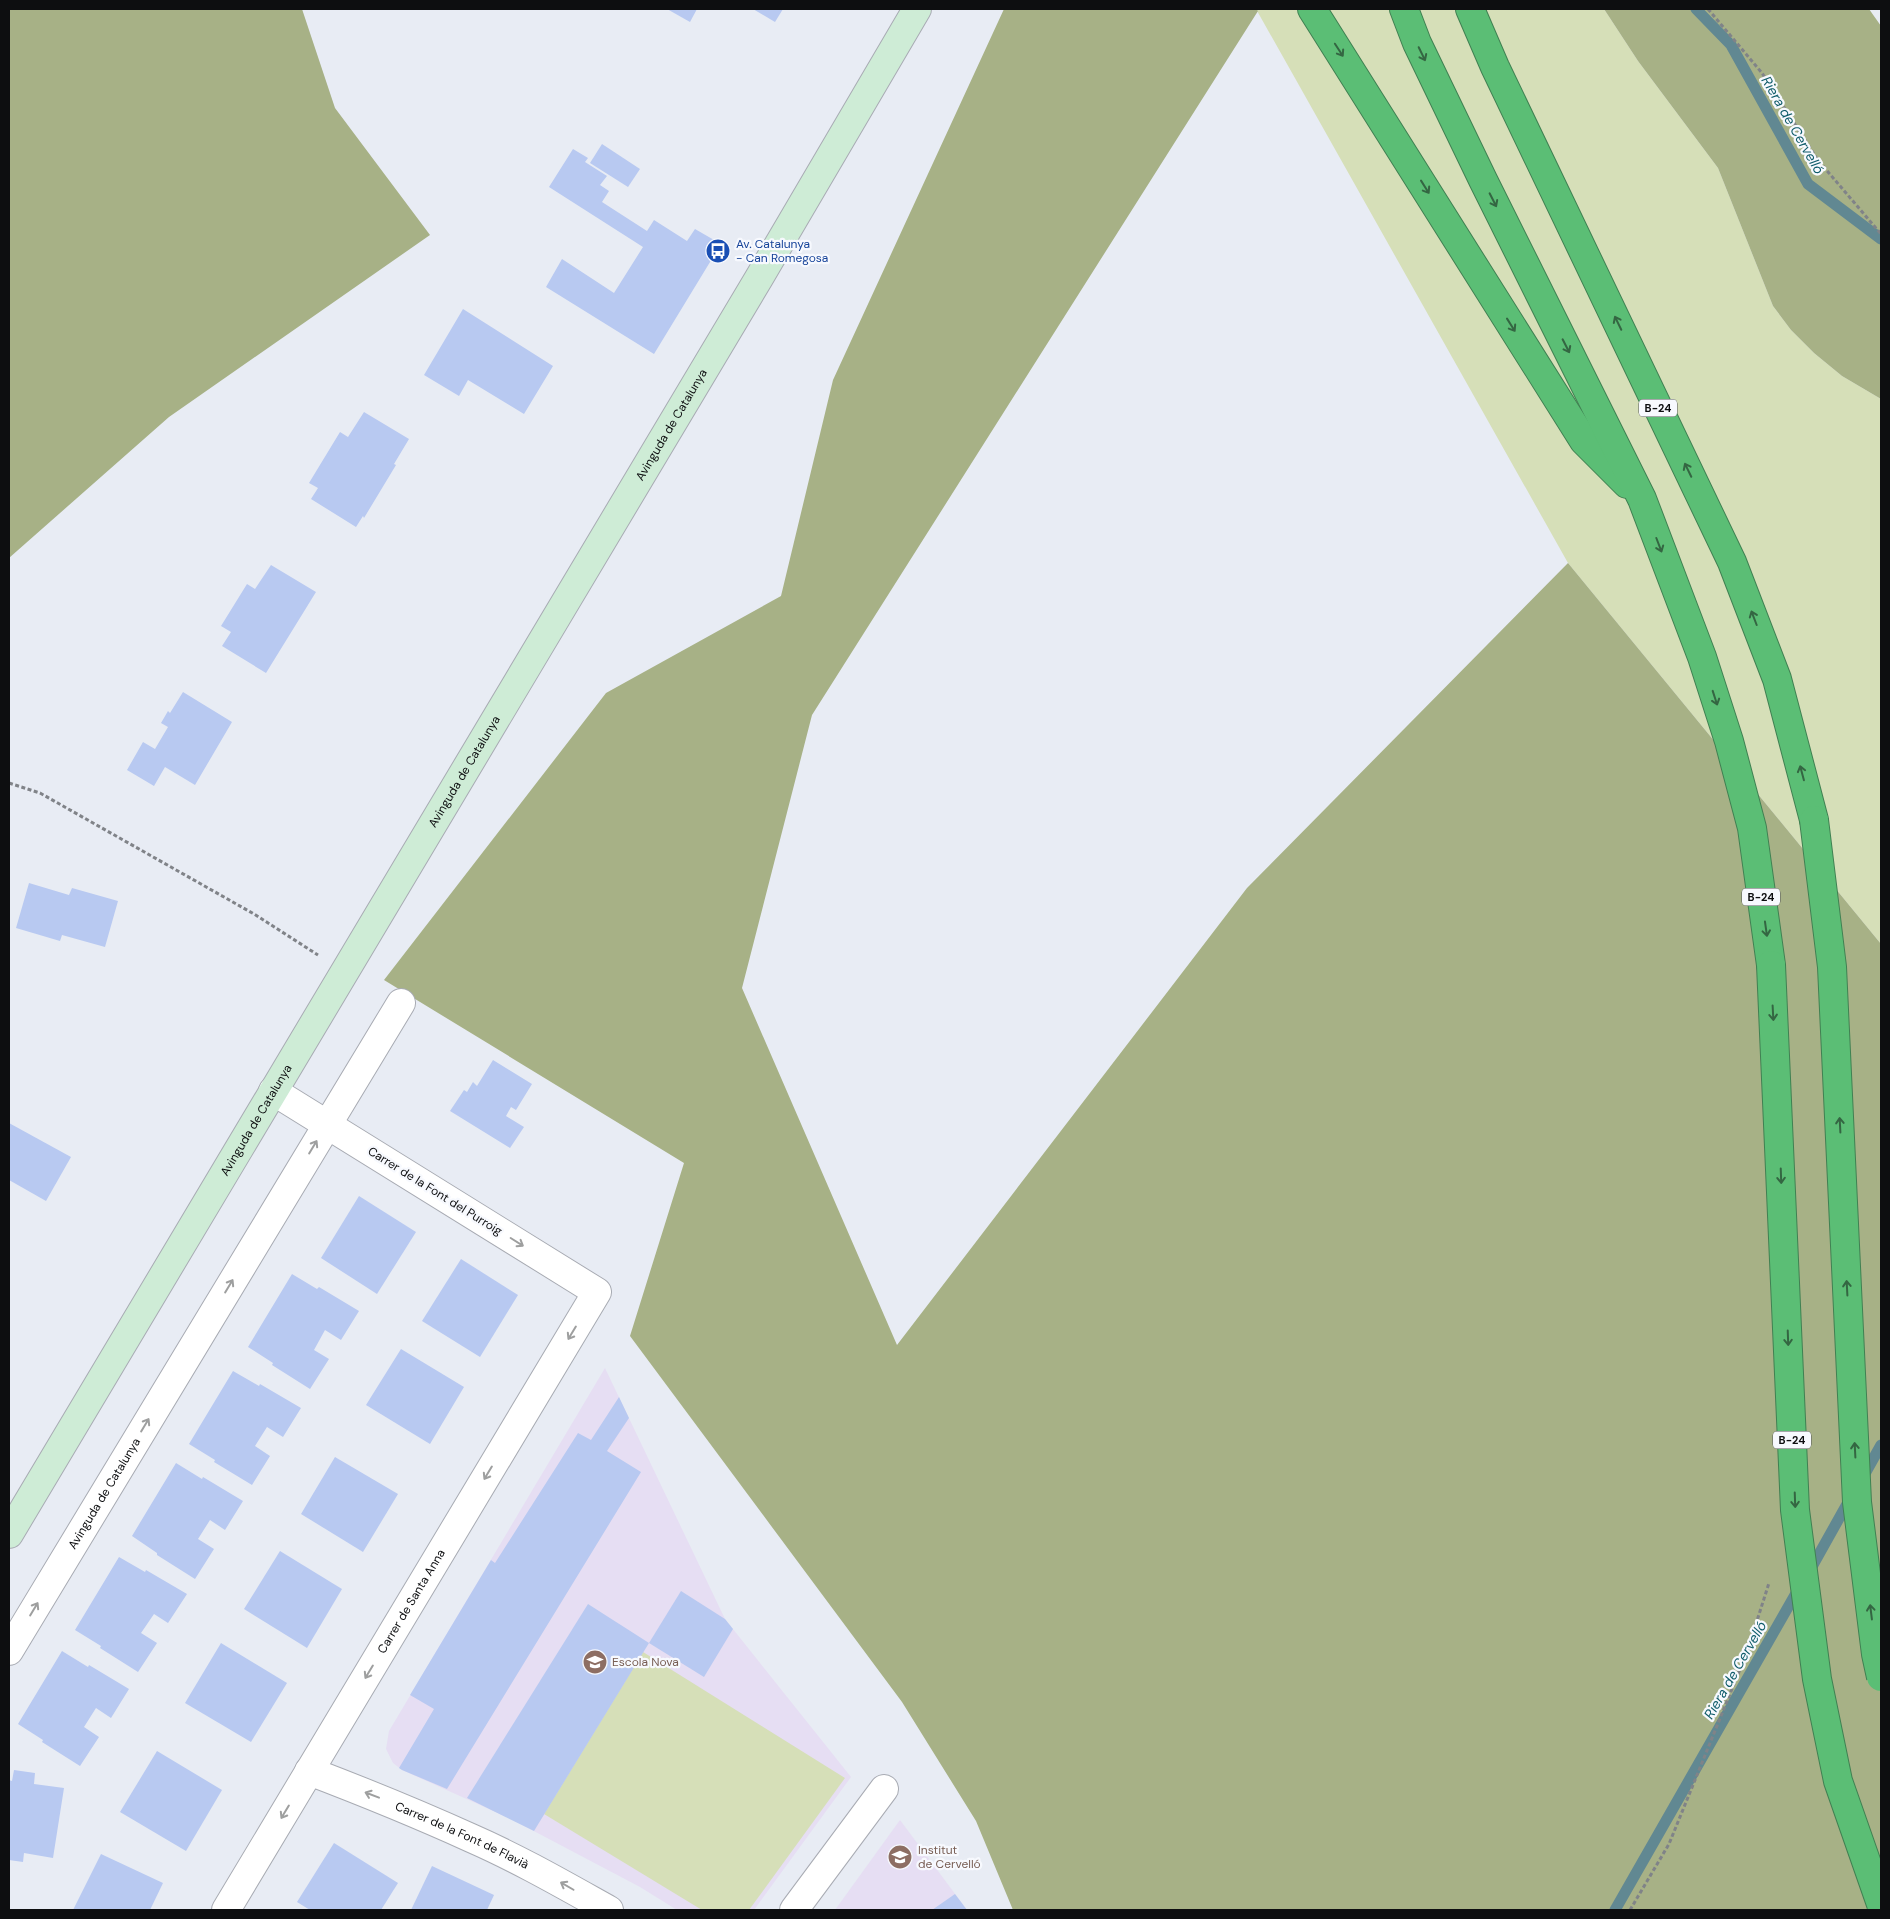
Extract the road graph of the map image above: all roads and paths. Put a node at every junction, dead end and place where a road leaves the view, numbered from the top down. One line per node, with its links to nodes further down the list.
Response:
1 (917, 9): 9 (street, Avinguda de Catalunya)
2 (1312, 9): 7 (highway, one-way to 7)
3 (1404, 9): 7 (highway, B-24, one-way to 7)
4 (1470, 9): 17 (highway, B-24, one-way to 4, bridge)
5 (1708, 9): 6 (path)
6 (1881, 234)
7 (1642, 499): 20 (highway, B-24, one-way to 20, bridge)
8 (9, 783): 9 (path)
9 (344, 971): 11 (street, Avinguda de Catalunya)
10 (401, 1003): 12 (street, Avinguda de Catalunya)
11 (273, 1091): 12 (street, Carrer de la Font del Purroig); 14 (street, Avinguda de Catalunya)
12 (327, 1124): 13 (street, Carrer de la Font del Purroig, one-way to 13); 16 (street, Avinguda de Catalunya, one-way to 12)
13 (597, 1292): 18 (street, Carrer de Santa Anna, one-way to 18)
14 (9, 1534)
15 (1772, 1576): 24 (path)
16 (9, 1651)
17 (1881, 1677)
18 (310, 1771): 21 (street, Carrer de Santa Anna, one-way to 21); 22 (street, Carrer de la Font de Flavià, one-way to 18)
19 (884, 1789): 23 (street)
20 (1881, 1904)
21 (226, 1910)
22 (609, 1910)
23 (794, 1910)
24 (1630, 1910)

